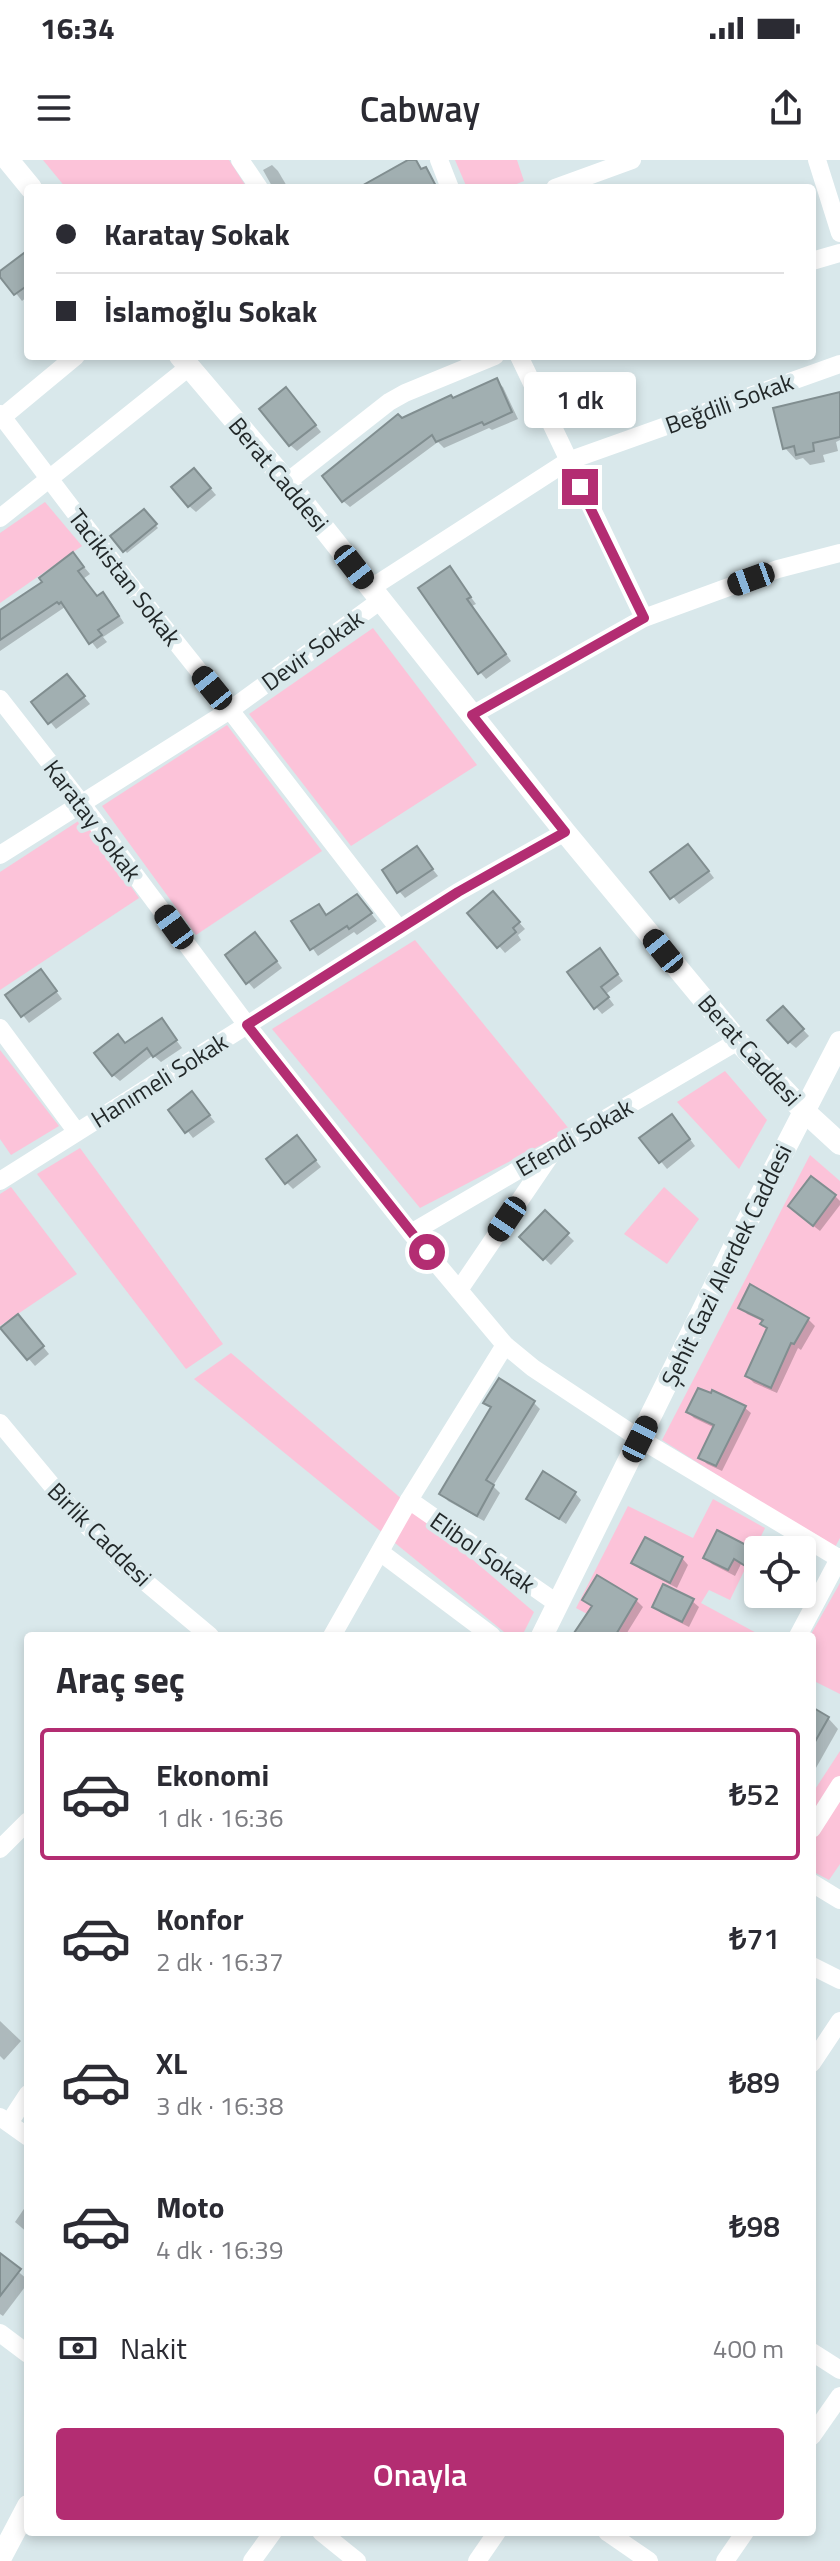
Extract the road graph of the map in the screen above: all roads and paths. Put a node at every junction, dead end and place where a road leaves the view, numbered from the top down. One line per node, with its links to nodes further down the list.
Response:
1 (8, 160): 6 (street)
2 (240, 160): 7 (street)
3 (439, 160): 8 (street)
4 (632, 160): 9 (street)
5 (817, 160): 10 (street)
6 (28, 184)
7 (256, 184)
8 (448, 184)
9 (566, 184)
10 (840, 233)
11 (840, 253): 12 (street)
12 (816, 260)
13 (71, 360): 18 (street)
14 (485, 360): 21 (street)
15 (521, 360): 19 (street)
16 (184, 362): 20 (street); 21 (street, Berat Caddesi)
17 (840, 364): 19 (street, Beğdili Sokak)
18 (1, 417): 20 (street, Tacikistan Sokak)
19 (568, 461): 24 (street, Beğdili Sokak); 25 (street)
20 (50, 479): 22 (street); 27 (street, Tacikistan Sokak)
21 (287, 482): 24 (street, Berat Caddesi)
22 (0, 518)
23 (840, 553): 25 (street)
24 (376, 594): 27 (street, Devir Sokak); 28 (street, Berat Caddesi)
25 (644, 618): 28 (street)
26 (0, 699): 29 (street, Karatay Sokak)
27 (230, 710): 29 (street, Devir Sokak); 32 (street, Tacikistan Sokak)
28 (472, 715): 30 (street, Berat Caddesi)
29 (82, 804): 31 (street, Devir Sokak); 33 (street, Karatay Sokak)
30 (565, 832): 32 (street, Hanımeli Sokak); 35 (street, Berat Caddesi)
31 (0, 855)
32 (399, 929): 33 (street, Hanımeli Sokak)
33 (247, 1025): 38 (street, Hanımeli Sokak); 42 (street, Karatay Sokak)
34 (0, 1028): 38 (street)
35 (738, 1041): 37 (street, Berat Caddesi); 40 (street, Efendi Sokak)
36 (840, 1042): 37 (street, Şehit Gazi Alerdek Caddesi)
37 (803, 1110): 39 (street, Berat Caddesi); 46 (street, Şehit Gazi Alerdek Caddesi)
38 (76, 1131): 41 (street, Hanımeli Sokak)
39 (840, 1144)
40 (556, 1148): 42 (street, Efendi Sokak); 43 (street)
41 (0, 1181)
42 (411, 1233): 43 (street, Karatay Sokak)
43 (459, 1290): 44 (street, Karatay Sokak)
44 (505, 1345): 46 (street, Karatay Sokak); 47 (street)
45 (0, 1423): 51 (street, Birlik Caddesi)
46 (640, 1439): 49 (street, Karatay Sokak); 50 (street, Şehit Gazi Alerdek Caddesi)
47 (409, 1500): 48 (street); 50 (street, Elibol Sokak)
48 (380, 1552): 52 (street); 53 (street)
49 (840, 1558): 55 (street)
50 (558, 1604): 54 (street, Şehit Gazi Alerdek Caddesi)
51 (205, 1632)
52 (334, 1632)
53 (487, 1632)
54 (544, 1632)
55 (800, 1632)
56 (840, 1785): 57 (street)
57 (816, 1823)
58 (24, 1825): 59 (street)
59 (0, 1849)
60 (816, 1885): 61 (street)
61 (840, 1900)
62 (816, 1968): 63 (street)
63 (840, 1980)
64 (840, 2021): 65 (street)
65 (816, 2057)
66 (24, 2098): 67 (street)
67 (4, 2120): 68 (street)
68 (24, 2134)
69 (0, 2333): 70 (street)
70 (24, 2351)
71 (816, 2355): 72 (street)
72 (840, 2370)
73 (840, 2396): 74 (street)
74 (816, 2430)
75 (24, 2513): 81 (street)
76 (270, 2536): 82 (street)
77 (326, 2536): 83 (street)
78 (494, 2536): 84 (street)
79 (616, 2536): 85 (street)
80 (742, 2536): 86 (street)
81 (3, 2548)
82 (252, 2561)
83 (357, 2561)
84 (477, 2561)
85 (649, 2561)
86 (725, 2561)

